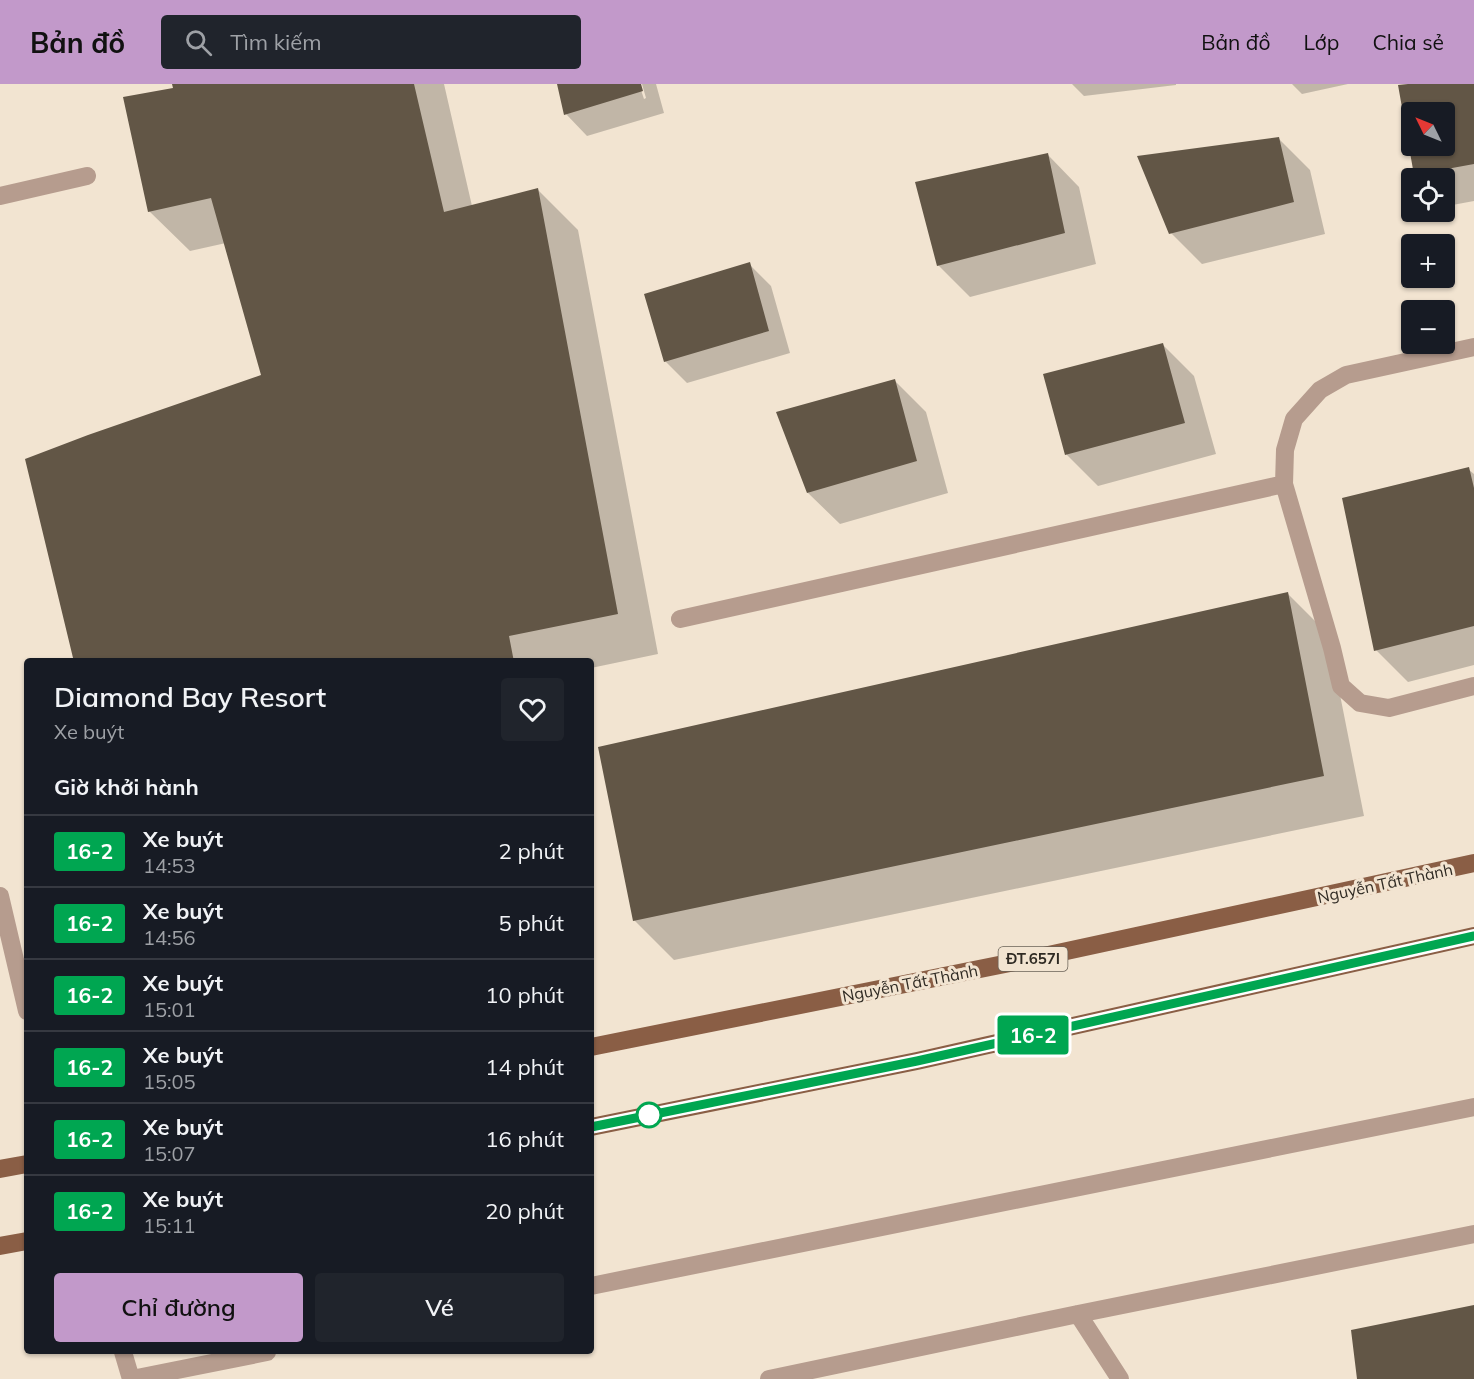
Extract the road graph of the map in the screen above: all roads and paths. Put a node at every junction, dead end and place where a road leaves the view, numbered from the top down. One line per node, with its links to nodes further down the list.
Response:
1 (87, 176): 2 (lane)
2 (0, 196)
3 (1474, 347): 4 (lane)
4 (1284, 484): 5 (lane); 6 (lane)
5 (680, 619)
6 (1474, 686)
7 (1474, 863): 11 (main road, Nguyễn Tất Thành / ĐT.657I)
8 (0, 896): 10 (lane)
9 (1474, 936): 13 (main road)
10 (24, 998)
11 (594, 1046)
12 (1474, 1107): 19 (lane)
13 (594, 1126)
14 (24, 1165): 15 (main road)
15 (0, 1169)
16 (1474, 1234): 20 (lane)
17 (24, 1242): 18 (main road)
18 (0, 1246)
19 (594, 1285)
20 (1078, 1314): 24 (lane); 25 (lane)
21 (124, 1354): 23 (lane)
22 (257, 1354): 23 (lane)
23 (132, 1379)
24 (769, 1379)
25 (1120, 1379)

